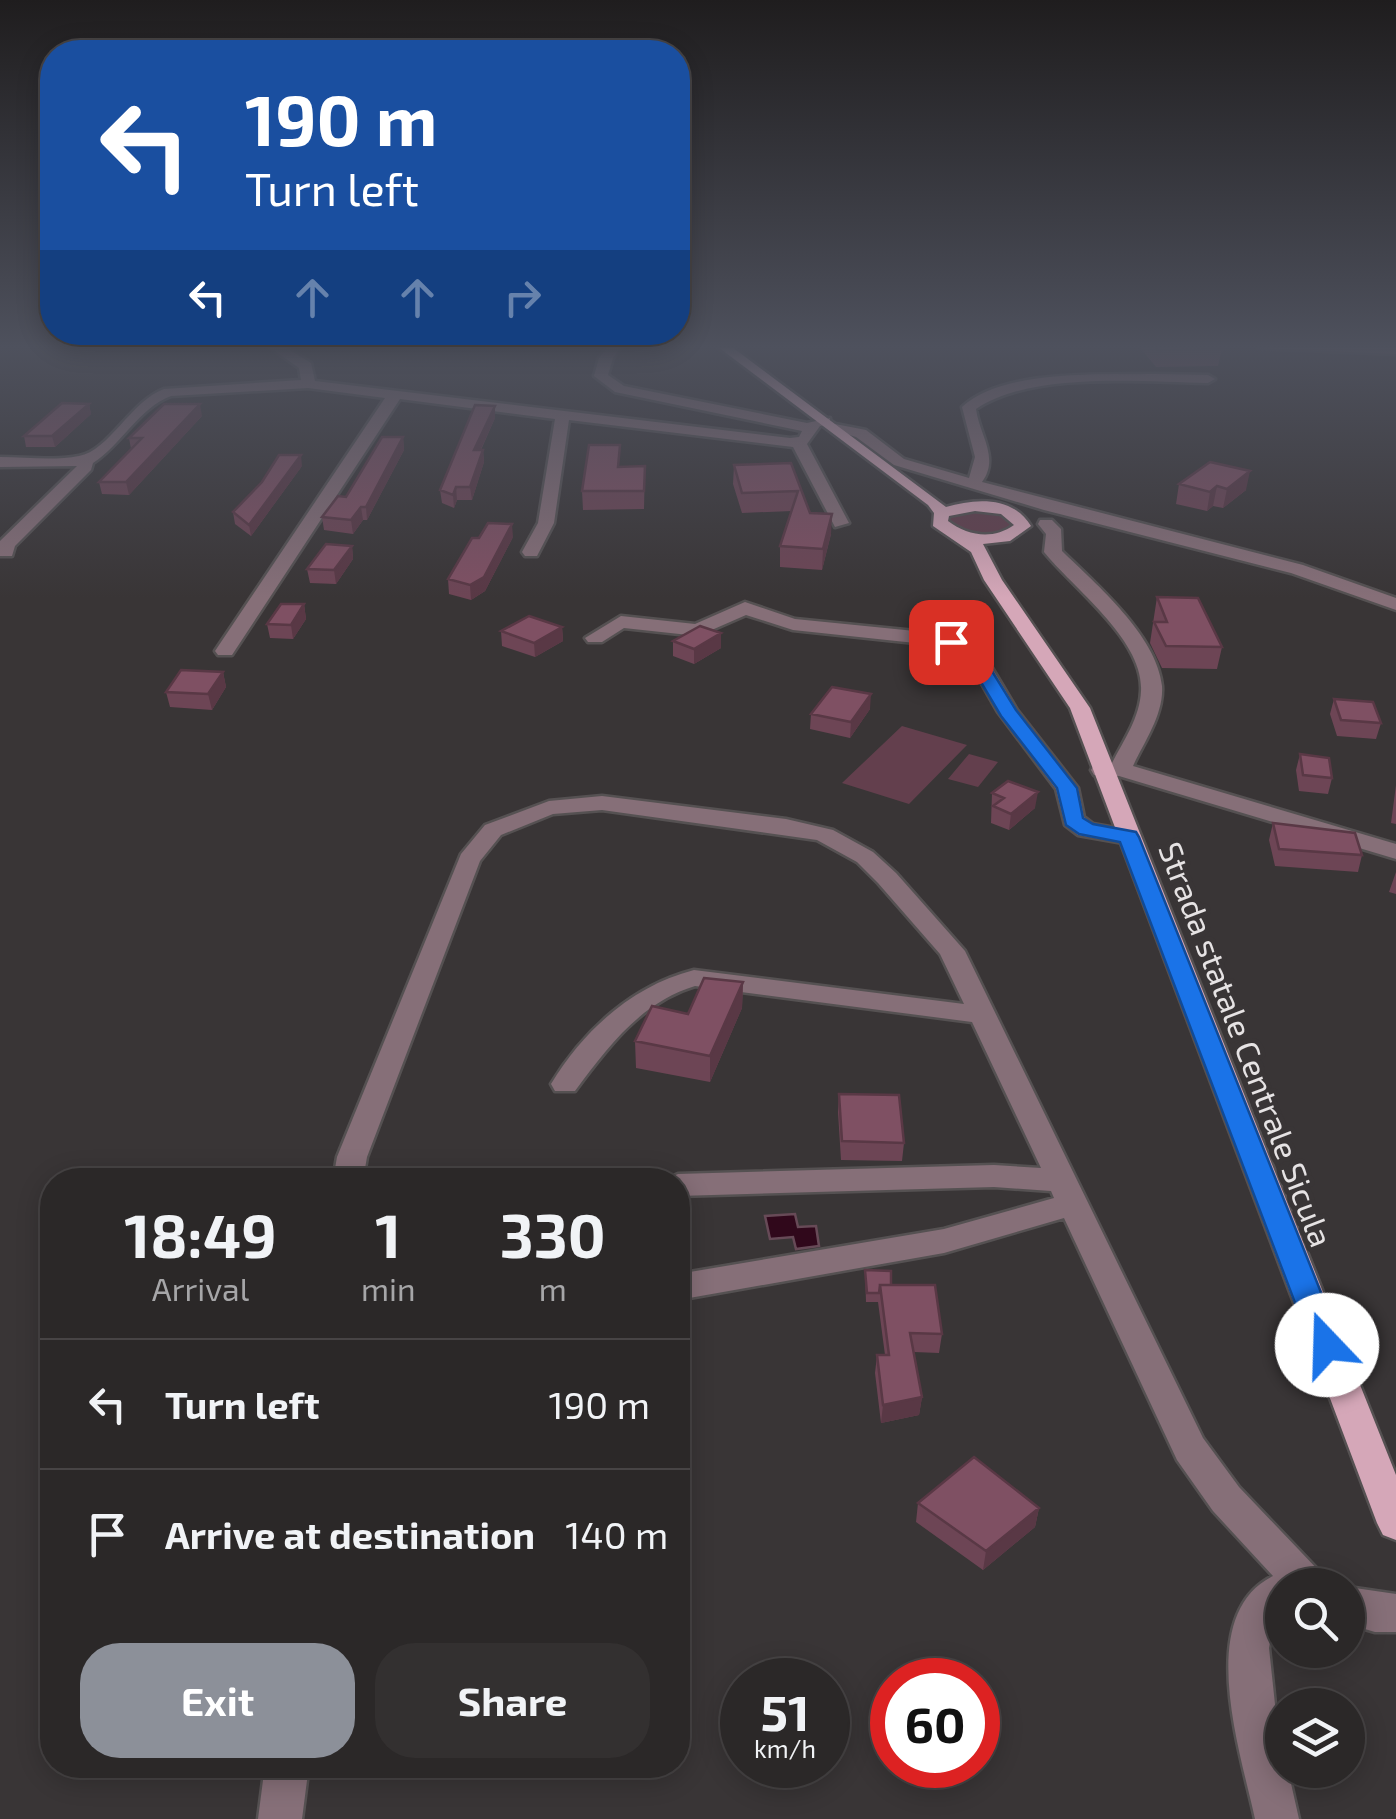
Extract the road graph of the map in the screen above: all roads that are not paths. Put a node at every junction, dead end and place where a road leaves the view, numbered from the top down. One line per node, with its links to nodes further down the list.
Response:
1 (810, 428): 9 (street)
2 (124, 429): 10 (street)
3 (373, 429): 27 (street)
4 (560, 429): 22 (street)
5 (690, 429): 9 (street)
6 (836, 429): 12 (main road)
7 (847, 429): 13 (street)
8 (974, 429): 13 (street)
9 (798, 442): 17 (street)
10 (85, 460): 11 (street); 21 (street)
11 (0, 462)
12 (882, 464): 14 (main road); 15 (main road)
13 (972, 484): 16 (street)
14 (979, 506): 15 (main road); 19 (main road)
15 (942, 513): 20 (main road, Strada statale Centrale Sicula)
16 (1086, 520): 18 (street); 19 (street); 23 (street); 25 (street)
17 (841, 523)
18 (1046, 524): 19 (street); 23 (street)
19 (1013, 526): 20 (main road); 24 (main road, Strada statale Centrale Sicula)
20 (959, 535): 24 (main road, Strada statale Centrale Sicula)
21 (6, 552)
22 (532, 552)
23 (1052, 552): 28 (street)
24 (1010, 602): 28 (main road, Strada statale Centrale Sicula)
25 (1396, 604)
26 (595, 638): 29 (street)
27 (225, 650)
28 (1111, 769): 29 (main road, Strada statale Centrale Sicula); 30 (street)
29 (1129, 837): 37 (main road, Strada statale Centrale Sicula)
30 (1396, 852)
31 (982, 1015): 32 (street); 33 (street); 35 (street)
32 (564, 1084)
33 (350, 1168)
34 (690, 1186): 35 (street)
35 (1066, 1193): 36 (street); 38 (street)
36 (690, 1284)
37 (1396, 1522)
38 (1281, 1568)
39 (1265, 1602): 44 (street)
40 (1365, 1611): 41 (street)
41 (1396, 1613)
42 (285, 1778): 43 (street)
43 (280, 1819)
44 (1277, 1819)

